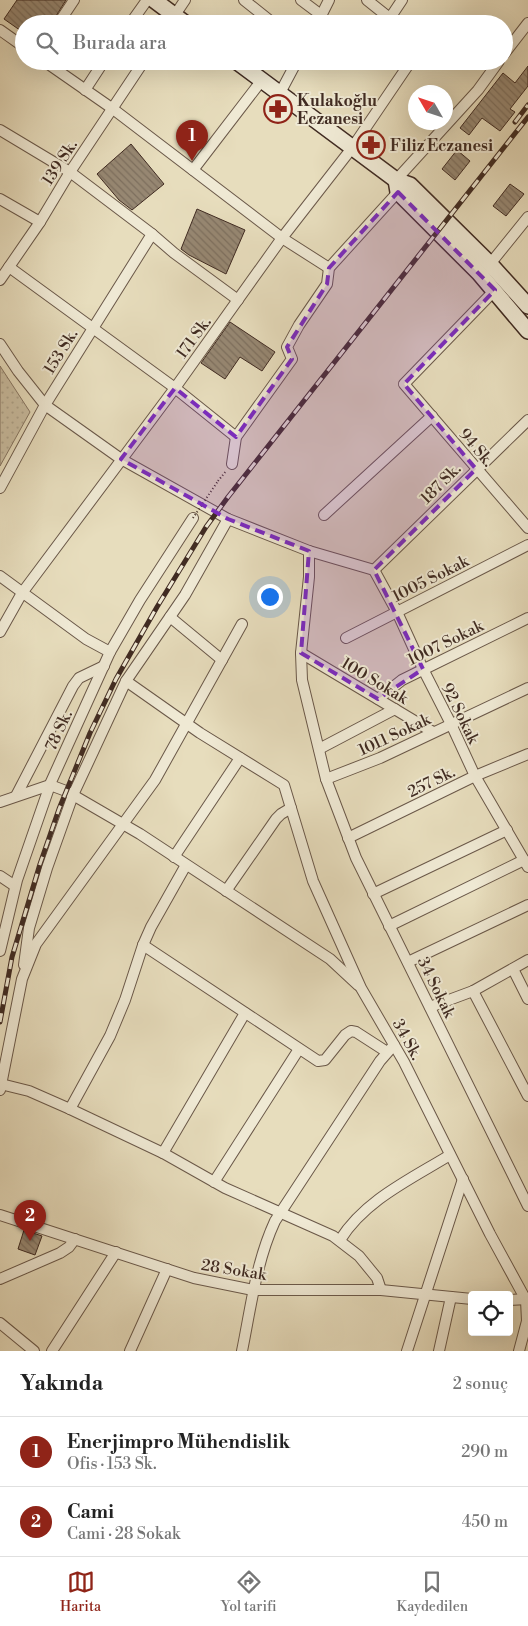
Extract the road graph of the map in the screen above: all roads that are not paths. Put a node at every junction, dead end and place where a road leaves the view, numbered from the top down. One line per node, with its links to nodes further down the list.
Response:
1 (74, 0): 10 (street)
2 (147, 0): 11 (street)
3 (154, 0): 12 (main road)
4 (184, 0): 13 (street)
5 (244, 0): 14 (street)
6 (301, 0): 15 (street)
7 (329, 0): 16 (street)
8 (367, 0): 17 (street)
9 (402, 0): 18 (street)
10 (64, 15)
11 (136, 15)
12 (170, 15)
13 (178, 15)
14 (263, 15)
15 (315, 15)
16 (321, 15)
17 (386, 15)
18 (396, 15)
19 (528, 23): 22 (street)
20 (0, 30): 21 (street)
21 (15, 41)
22 (513, 42)
23 (57, 70): 31 (street)
24 (98, 70): 31 (street)
25 (138, 70): 33 (street, 139 Sk.)
26 (248, 70): 30 (main road)
27 (292, 70): 32 (street)
28 (405, 70): 35 (street, 171 Sk.)
29 (492, 70): 38 (street)
30 (262, 80): 32 (main road); 36 (street)
31 (85, 90): 33 (street)
32 (280, 94): 35 (main road)
33 (112, 109): 36 (street); 37 (street, 139 Sk.)
34 (0, 130): 37 (street)
35 (352, 148): 38 (main road); 43 (street, 171 Sk.)
36 (193, 170): 43 (street)
37 (70, 172): 41 (street, 139 Sk.); 42 (street)
38 (397, 186): 44 (main road); 46 (street); 48 (main road)
39 (0, 199): 41 (street)
40 (528, 217): 44 (street)
41 (40, 222): 45 (street, 139 Sk.)
42 (152, 234): 49 (street); 51 (street, 153 Sk.)
43 (282, 238): 46 (street); 49 (street, 171 Sk.)
44 (490, 264): 50 (main road)
45 (9, 267): 47 (street, 139 Sk.); 51 (street)
46 (329, 268): 58 (street)
47 (0, 280)
48 (495, 290): 52 (main road); 56 (street, 94 Sk.)
49 (238, 300): 54 (street, 171 Sk.)
50 (528, 306)
51 (92, 328): 54 (street); 55 (street, 153 Sk.)
52 (528, 331)
53 (0, 344): 55 (street)
54 (175, 388): 58 (street); 59 (street, 171 Sk.)
55 (45, 404): 59 (street); 62 (street, 153 Sk.)
56 (432, 416): 61 (street, 94 Sk.); 63 (street)
57 (528, 420): 61 (street, 187 Sk.)
58 (236, 437): 60 (street)
59 (121, 459): 65 (street); 71 (street, 171 Sk.)
60 (232, 464)
61 (476, 469): 66 (street, 94 Sk.); 69 (street, 187 Sk.)
62 (0, 488)
63 (324, 515)
64 (193, 518): 78 (street)
65 (228, 519): 68 (street); 73 (street)
66 (528, 528)
67 (528, 546): 72 (street, 1005 Sokak)
68 (309, 551): 69 (street); 79 (street, 34 Sokak)
69 (374, 570): 72 (street, 92 Sokak)
70 (0, 576): 71 (street)
71 (22, 594): 76 (street, 171 Sk.); 78 (street)
72 (397, 612): 77 (street, 1005 Sokak); 82 (street, 92 Sokak)
73 (170, 617): 80 (street); 83 (street)
74 (528, 618): 82 (street, 1007 Sokak)
75 (242, 624): 80 (street)
76 (0, 632)
77 (346, 638)
78 (110, 652): 81 (street, 78 Sk.)
79 (301, 653): 85 (street, 100 Sokak); 90 (street, 34 Sokak)
80 (222, 660): 87 (street)
81 (104, 666): 95 (street, 78 Sk.); 97 (street)
82 (423, 669): 85 (street, 1007 Sokak); 88 (street, 92 Sokak)
83 (126, 682): 87 (street); 96 (street)
84 (528, 688): 88 (street, 1011 Sokak)
85 (378, 699): 86 (street, 100 Sokak)
86 (395, 709): 89 (street, 100 Sokak); 90 (street)
87 (186, 723): 92 (street); 100 (street)
88 (451, 724): 89 (street, 1011 Sokak); 93 (street, 92 Sokak)
89 (433, 732): 94 (street, 1011 Sokak)
90 (319, 749): 94 (street, 34 Sokak)
91 (528, 754): 93 (street, 257 Sk.)
92 (240, 758): 99 (street, 34 Sk.); 103 (street)
93 (475, 776): 101 (street, 92 Sokak); 102 (street, 257 Sk.)
94 (326, 779): 102 (street, 34 Sokak)
95 (50, 785): 96 (street); 97 (street); 107 (street, 78 Sk.)
96 (73, 795): 100 (street); 117 (street)
97 (16, 796): 98 (street)
98 (0, 802)
99 (291, 808): 108 (street); 118 (street, 34 Sk.)
100 (122, 824): 103 (street); 117 (street)
101 (507, 830): 104 (street, 92 Sokak); 109 (street)
102 (348, 838): 109 (street, 34 Sokak)
103 (174, 857): 105 (street)
104 (526, 863): 111 (street)
105 (186, 864): 108 (street); 112 (street)
106 (0, 876): 107 (street)
107 (15, 886): 113 (street, 78 Sk.)
108 (226, 891): 118 (street)
109 (374, 894): 111 (street, 34 Sokak)
110 (528, 905): 115 (street)
111 (389, 926): 115 (street, 34 Sokak)
112 (143, 945): 122 (street); 127 (street)
113 (0, 952)
114 (528, 960): 116 (street)
115 (408, 962): 121 (street, 34 Sokak)
116 (513, 969): 119 (street); 120 (street)
117 (22, 978): 125 (street)
118 (361, 988): 124 (street, 34 Sk.)
119 (472, 991): 121 (street); 126 (street)
120 (528, 999)
121 (430, 1007): 132 (street, 34 Sokak)
122 (245, 1013): 123 (street); 128 (street)
123 (299, 1049): 124 (street); 131 (street)
124 (391, 1049): 129 (street, 34 Sk.); 133 (street)
125 (1, 1087): 127 (street)
126 (528, 1096)
127 (70, 1109): 128 (street)
128 (163, 1153): 131 (street)
129 (450, 1155): 130 (street, 34 Sk.); 136 (street)
130 (463, 1180): 142 (street); 145 (street, 34 Sk.)
131 (214, 1182): 133 (street)
132 (528, 1206)
133 (280, 1212): 136 (street); 140 (street)
134 (0, 1215): 135 (street, 28 Sokak)
135 (75, 1239): 137 (street, 28 Sokak); 139 (street)
136 (340, 1240): 141 (street)
137 (116, 1252): 138 (street, 28 Sokak); 149 (street)
138 (167, 1269): 140 (street, 28 Sokak); 150 (street)
139 (0, 1279)
140 (253, 1290): 141 (street, 28 Sokak); 151 (street)
141 (381, 1290): 142 (street, 28 Sokak)
142 (424, 1294): 143 (street, 28 Sokak); 152 (street)
143 (451, 1297): 144 (street, 28 Sokak); 153 (street)
144 (468, 1299)
145 (527, 1299): 146 (street); 154 (street)
146 (513, 1300)
147 (0, 1325): 148 (street)
148 (34, 1351)
149 (52, 1351)
150 (130, 1351)
151 (242, 1351)
152 (407, 1351)
153 (439, 1351)
154 (519, 1351)

